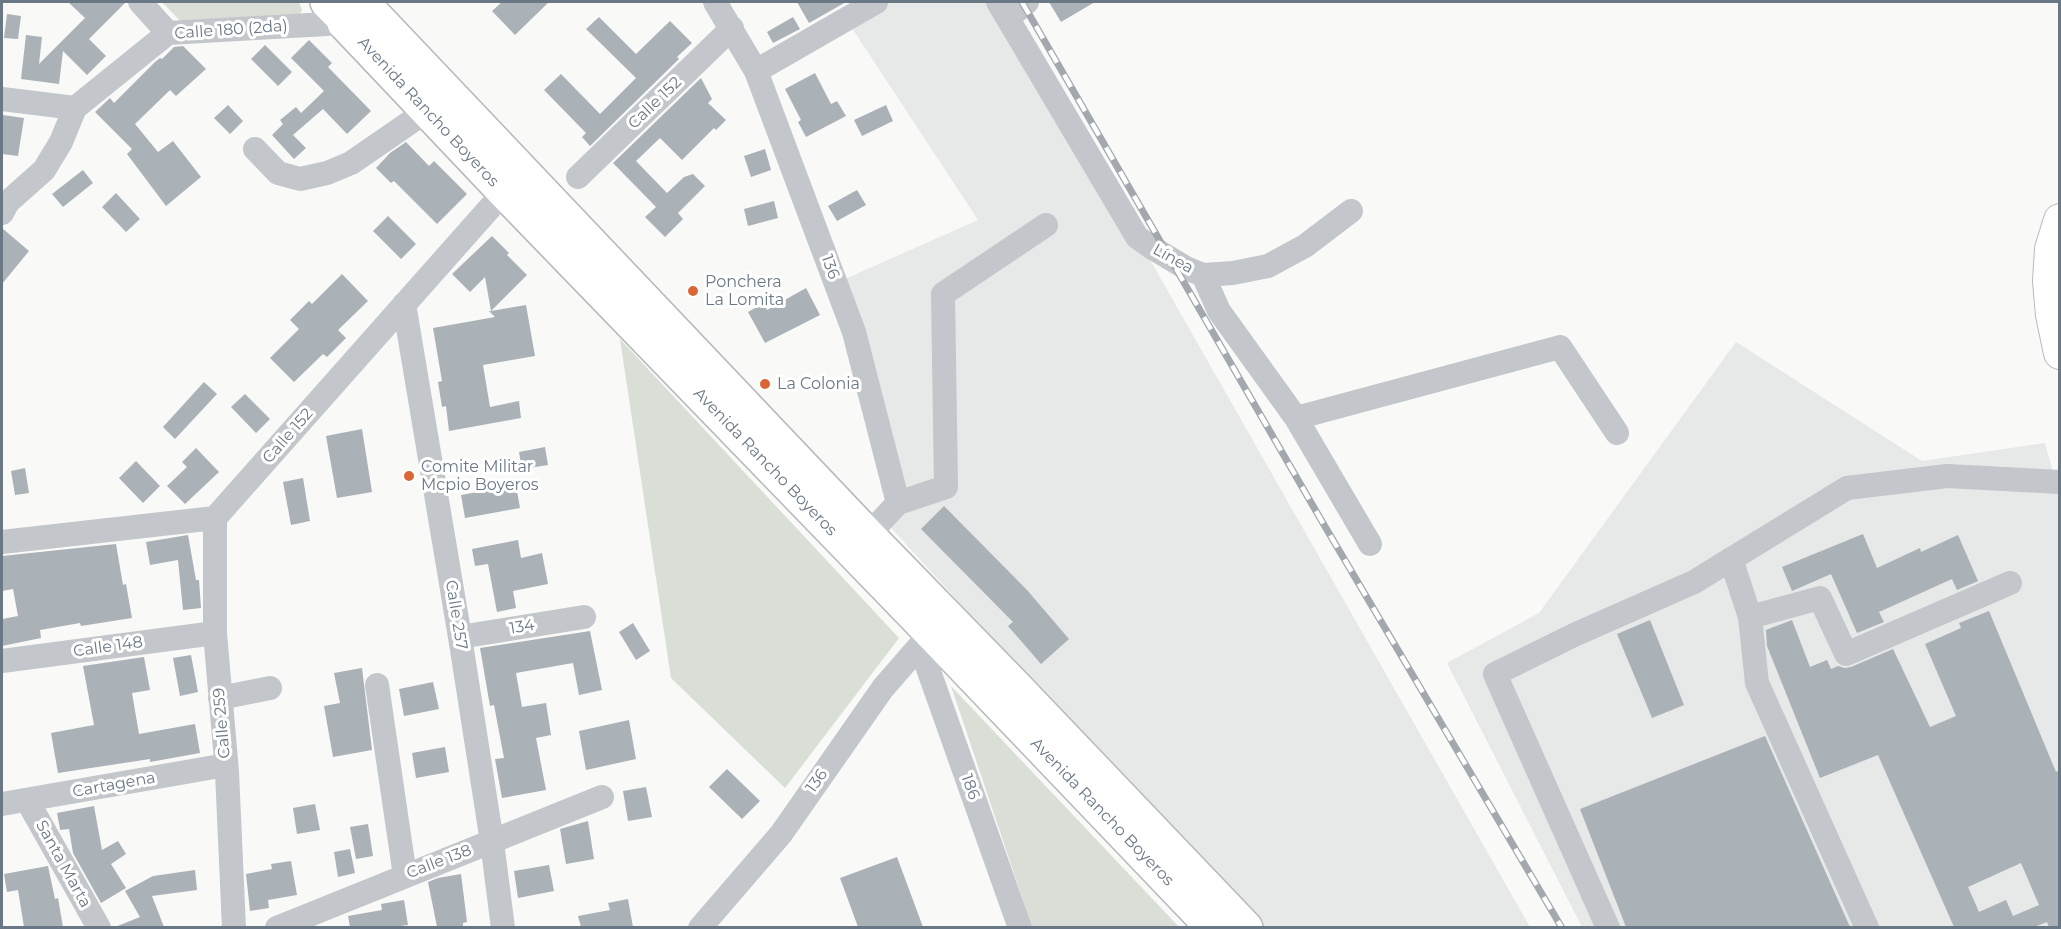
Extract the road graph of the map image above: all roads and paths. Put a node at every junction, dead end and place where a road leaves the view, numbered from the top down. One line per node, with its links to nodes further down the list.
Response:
1 (140, 2): 8 (street)
2 (715, 2): 7 (street, 136)
3 (876, 2): 9 (street)
4 (1027, 2): 6 (street)
5 (344, 9): 8 (street, Calle 180 (2da)); 12 (highway, Avenida Rancho Boyeros); 28 (highway, Avenida Rancho Boyeros)
6 (1003, 10): 20 (street, Línea)
7 (732, 28): 9 (street, 136); 14 (street, Calle 152)
8 (168, 33): 11 (street, Calle 180 (2da))
9 (756, 71): 26 (street, 136)
10 (2, 99): 11 (street)
11 (75, 108): 17 (street)
12 (428, 110): 13 (street); 15 (highway, Avenida Rancho Boyeros)
13 (255, 149)
14 (578, 177)
15 (504, 192): 21 (street, Calle 152); 37 (highway, Avenida Rancho Boyeros)
16 (1351, 212): 20 (street)
17 (2, 213)
18 (2060, 220): 22 (main road)
19 (1046, 225): 26 (street)
20 (1203, 274): 23 (street, Línea)
21 (404, 304): 27 (street, Calle 152); 36 (street, Calle 257)
22 (2060, 352)
23 (1296, 418): 24 (street); 30 (street, Línea)
24 (1617, 433)
25 (2060, 482): 31 (street)
26 (898, 503): 28 (street)
27 (215, 518): 29 (street); 35 (street, Calle 259)
28 (868, 535): 55 (highway, Avenida Rancho Boyeros)
29 (2, 542)
30 (1370, 544)
31 (1731, 559): 34 (street); 56 (street)
32 (2010, 583): 34 (street)
33 (584, 617): 36 (street, 134)
34 (1750, 617): 57 (street)
35 (215, 633): 38 (street, Calle 148); 41 (street, Calle 259)
36 (460, 637): 46 (street, Calle 257)
37 (926, 639): 52 (street, 136); 53 (street, 186); 54 (highway, Avenida Rancho Boyeros)
38 (2, 661)
39 (378, 685): 47 (street)
40 (270, 688): 41 (street)
41 (220, 698): 42 (street, Calle 259)
42 (226, 765): 44 (street, Cartagena); 49 (street, Calle 259)
43 (602, 797): 46 (street, Calle 138)
44 (27, 800): 45 (street, Cartagena); 48 (street, Santa Marta)
45 (2, 804)
46 (492, 842): 47 (street, Calle 138); 51 (street, Calle 257)
47 (405, 876): 50 (street, Calle 138)
48 (99, 927)
49 (234, 927)
50 (277, 927)
51 (503, 927)
52 (700, 927)
53 (1020, 927)
54 (1213, 927)
55 (1246, 927)
56 (1608, 927)
57 (1867, 927)

